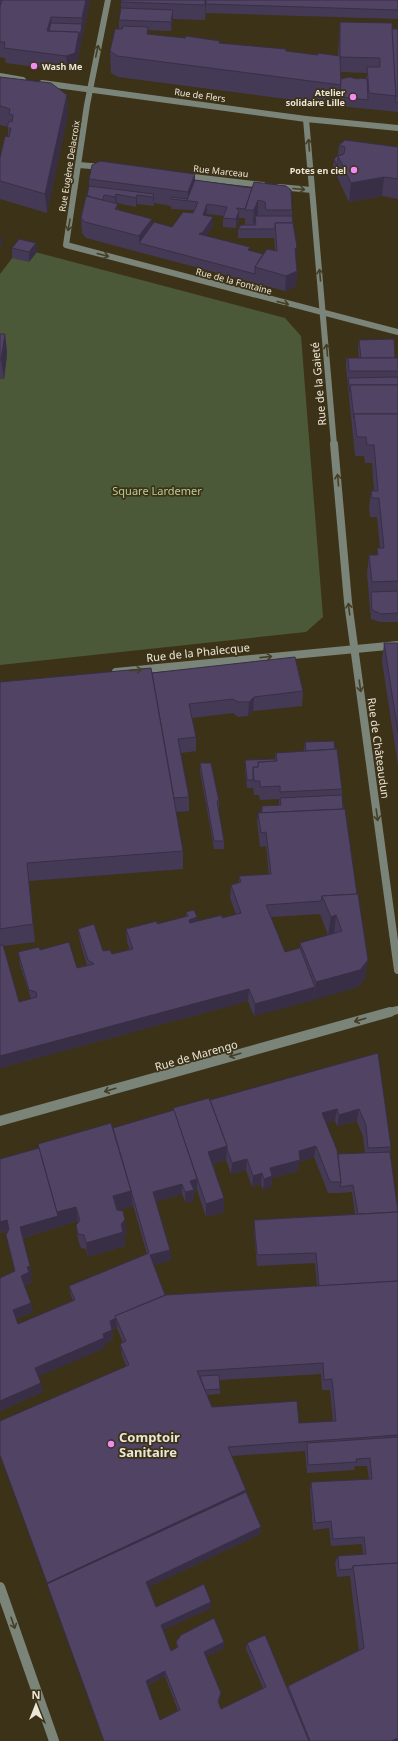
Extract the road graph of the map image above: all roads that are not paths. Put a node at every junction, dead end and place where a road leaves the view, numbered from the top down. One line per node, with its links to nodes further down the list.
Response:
1 (108, 0): 5 (street, Rue Eugène Delacroix, one-way to 1)
2 (0, 76): 3 (street)
3 (30, 81)
4 (38, 82): 5 (street, Rue de Flers)
5 (91, 90): 6 (street, Rue de Flers); 8 (street, Rue Eugène Delacroix)
6 (306, 119): 7 (street, Rue de Flers); 11 (street, Rue de la Gaieté, one-way to 6)
7 (398, 128)
8 (79, 164): 9 (street); 12 (street, Rue Eugène Delacroix, one-way to 12)
9 (106, 168)
10 (177, 175): 11 (street, Rue Marceau, one-way to 11)
11 (312, 190): 13 (street, Rue de la Gaieté, one-way to 11)
12 (66, 245): 13 (street, Rue de la Fontaine, one-way to 13)
13 (323, 313): 14 (street, Rue de la Fontaine); 16 (street, Rue de la Gaieté, one-way to 13)
14 (398, 332)
15 (398, 645): 16 (street, Rue de la Phalecque)
16 (355, 648): 17 (street, Rue de la Phalecque, one-way to 16); 18 (street, Rue de Châteaudun, one-way to 18)
17 (110, 672)
18 (398, 970)
19 (398, 1010): 20 (street, Rue de Marengo, one-way to 20)
20 (0, 1121)
21 (1, 1593): 22 (street, one-way to 22)
22 (54, 1741)

